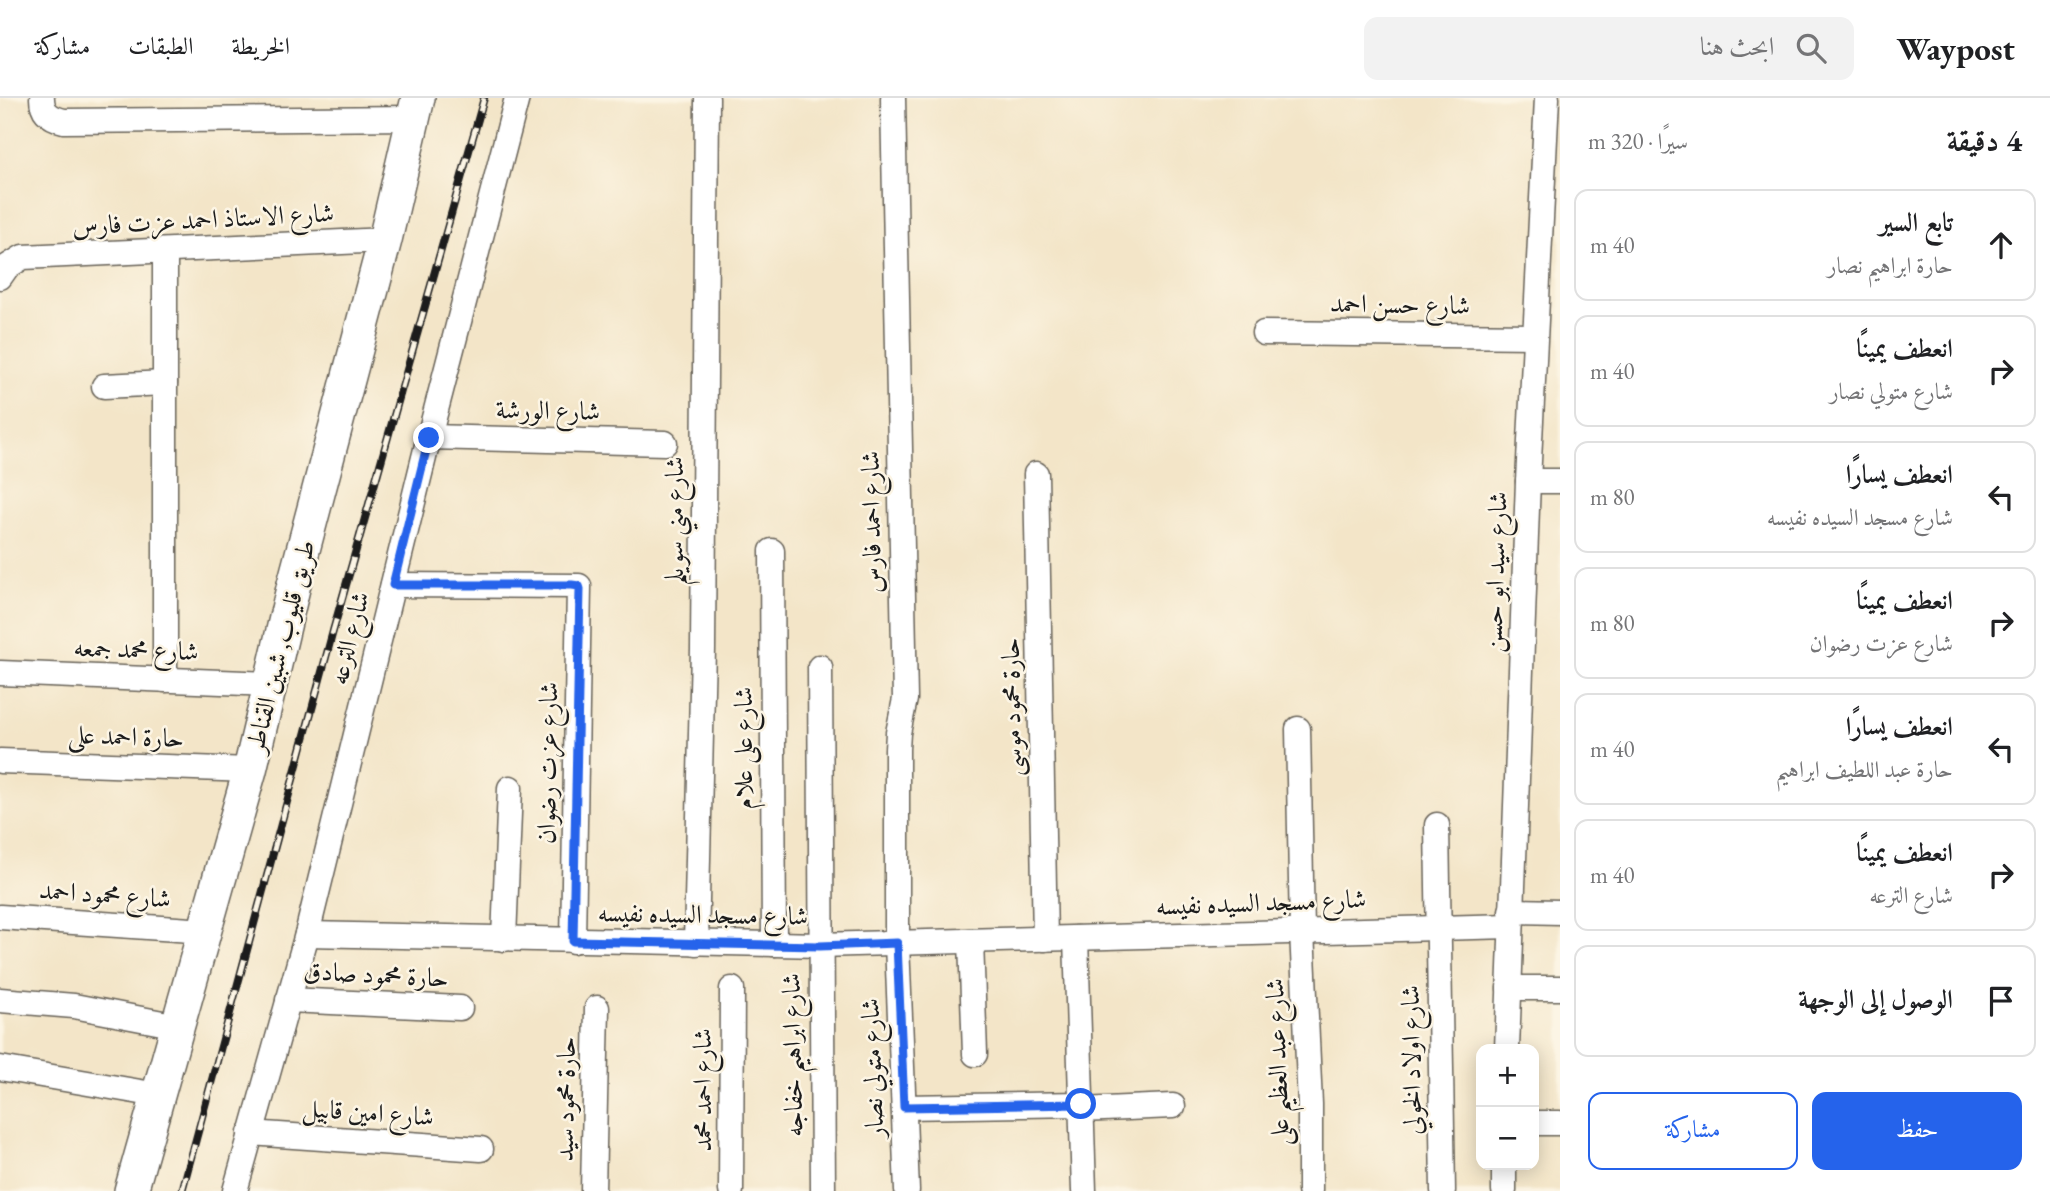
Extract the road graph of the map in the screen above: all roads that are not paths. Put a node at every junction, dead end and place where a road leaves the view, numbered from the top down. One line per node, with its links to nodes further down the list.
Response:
1 (41, 98): 6 (street)
2 (517, 98): 14 (street, شارع الترعه)
3 (707, 98): 42 (street, شارع مني سويلم)
4 (893, 98): 43 (street, شارع احمد فارس)
5 (1547, 98): 11 (street, شارع سيد ابو حسن)
6 (416, 108): 7 (main road, طريق قليوب, شبين القناطر)
7 (385, 240): 8 (street, شارع الاستاذ احمد عزت فارس); 24 (main road, طريق قليوب, شبين القناطر)
8 (165, 251): 9 (street, شارع الاستاذ احمد عزت فارس); 12 (street)
9 (0, 277)
10 (1264, 333): 11 (street, شارع حسن احمد)
11 (1534, 335): 17 (street, شارع سيد ابو حسن)
12 (165, 383): 13 (street); 23 (street)
13 (104, 386)
14 (429, 438): 15 (street, شارع الورشة); 20 (street, شارع الترعه)
15 (665, 443)
16 (1036, 474): 39 (street, حارة محمود موسى)
17 (1528, 481): 18 (street); 32 (street, شارع سيد ابو حسن)
18 (1560, 481)
19 (772, 551): 44 (street, شارع على علام)
20 (393, 585): 36 (street, شارع الترعه); 40 (street, شارع عزت رضوان)
21 (820, 667): 45 (street, شارع ابراهيم خفاجه)
22 (0, 673): 23 (street, شارع محمد جمعه)
23 (165, 680): 24 (street, شارع محمد جمعه)
24 (270, 684): 27 (main road, طريق قليوب, شبين القناطر)
25 (1298, 729): 35 (street, شارع عبد العظيم على)
26 (0, 761): 27 (street, حارة احمد على)
27 (250, 770): 34 (main road, طريق قليوب, شبين القناطر)
28 (510, 788): 38 (street)
29 (1437, 825): 33 (street, شارع اولاد الخولي)
30 (1560, 912): 32 (street, شارع مسجد السيده نفيسه)
31 (0, 918): 34 (street, شارع محمود احمد)
32 (1511, 919): 33 (street, شارع مسجد السيده نفيسه); 46 (street, شارع سيد ابو حسن)
33 (1439, 927): 35 (street, شارع مسجد السيده نفيسه); 74 (street, شارع اولاد الخولي)
34 (205, 930): 53 (main road, طريق قليوب, شبين القناطر)
35 (1302, 931): 37 (street, شارع مسجد السيده نفيسه); 73 (street, شارع عبد العظيم على)
36 (307, 934): 38 (street, شارع مسجد السيده نفيسه); 50 (street, شارع الترعه)
37 (1076, 938): 39 (street, شارع مسجد السيده نفيسه); 60 (street)
38 (504, 939): 40 (street, شارع مسجد السيده نفيسه)
39 (1045, 939): 41 (street, شارع مسجد السيده نفيسه)
40 (573, 941): 42 (street, شارع مسجد السيده نفيسه)
41 (971, 941): 43 (street, شارع مسجد السيده نفيسه); 55 (street)
42 (696, 943): 44 (street, شارع مسجد السيده نفيسه)
43 (897, 943): 45 (street, شارع مسجد السيده نفيسه); 59 (street, شارع متولي نصار)
44 (774, 944): 45 (street, شارع مسجد السيده نفيسه)
45 (820, 946): 70 (street, شارع ابراهيم خفاجه)
46 (1509, 988): 47 (street); 54 (street, شارع سيد ابو حسن)
47 (1560, 988)
48 (732, 989): 69 (street, شارع احمد محمد)
49 (0, 1000): 53 (street)
50 (288, 1000): 51 (street, حارة محمود صادق); 63 (street, شارع الترعه)
51 (460, 1008)
52 (597, 1008): 68 (street, حارة محمود سيد)
53 (178, 1026): 57 (main road, طريق قليوب, شبين القناطر)
54 (1507, 1044)
55 (975, 1054)
56 (0, 1068): 57 (street)
57 (158, 1095): 66 (main road, طريق قليوب, شبين القناطر)
58 (1173, 1106): 60 (street)
59 (904, 1107): 60 (street); 71 (street, شارع متولي نصار)
60 (1081, 1107): 72 (street)
61 (1539, 1123): 62 (street)
62 (1560, 1123)
63 (250, 1133): 64 (street, شارع امين قابيل); 67 (street, شارع الترعه)
64 (481, 1149)
65 (1504, 1170): 75 (street)
66 (131, 1191)
67 (235, 1191)
68 (593, 1191)
69 (731, 1191)
70 (823, 1191)
71 (906, 1191)
72 (1084, 1191)
73 (1310, 1191)
74 (1443, 1191)
75 (1504, 1191)

